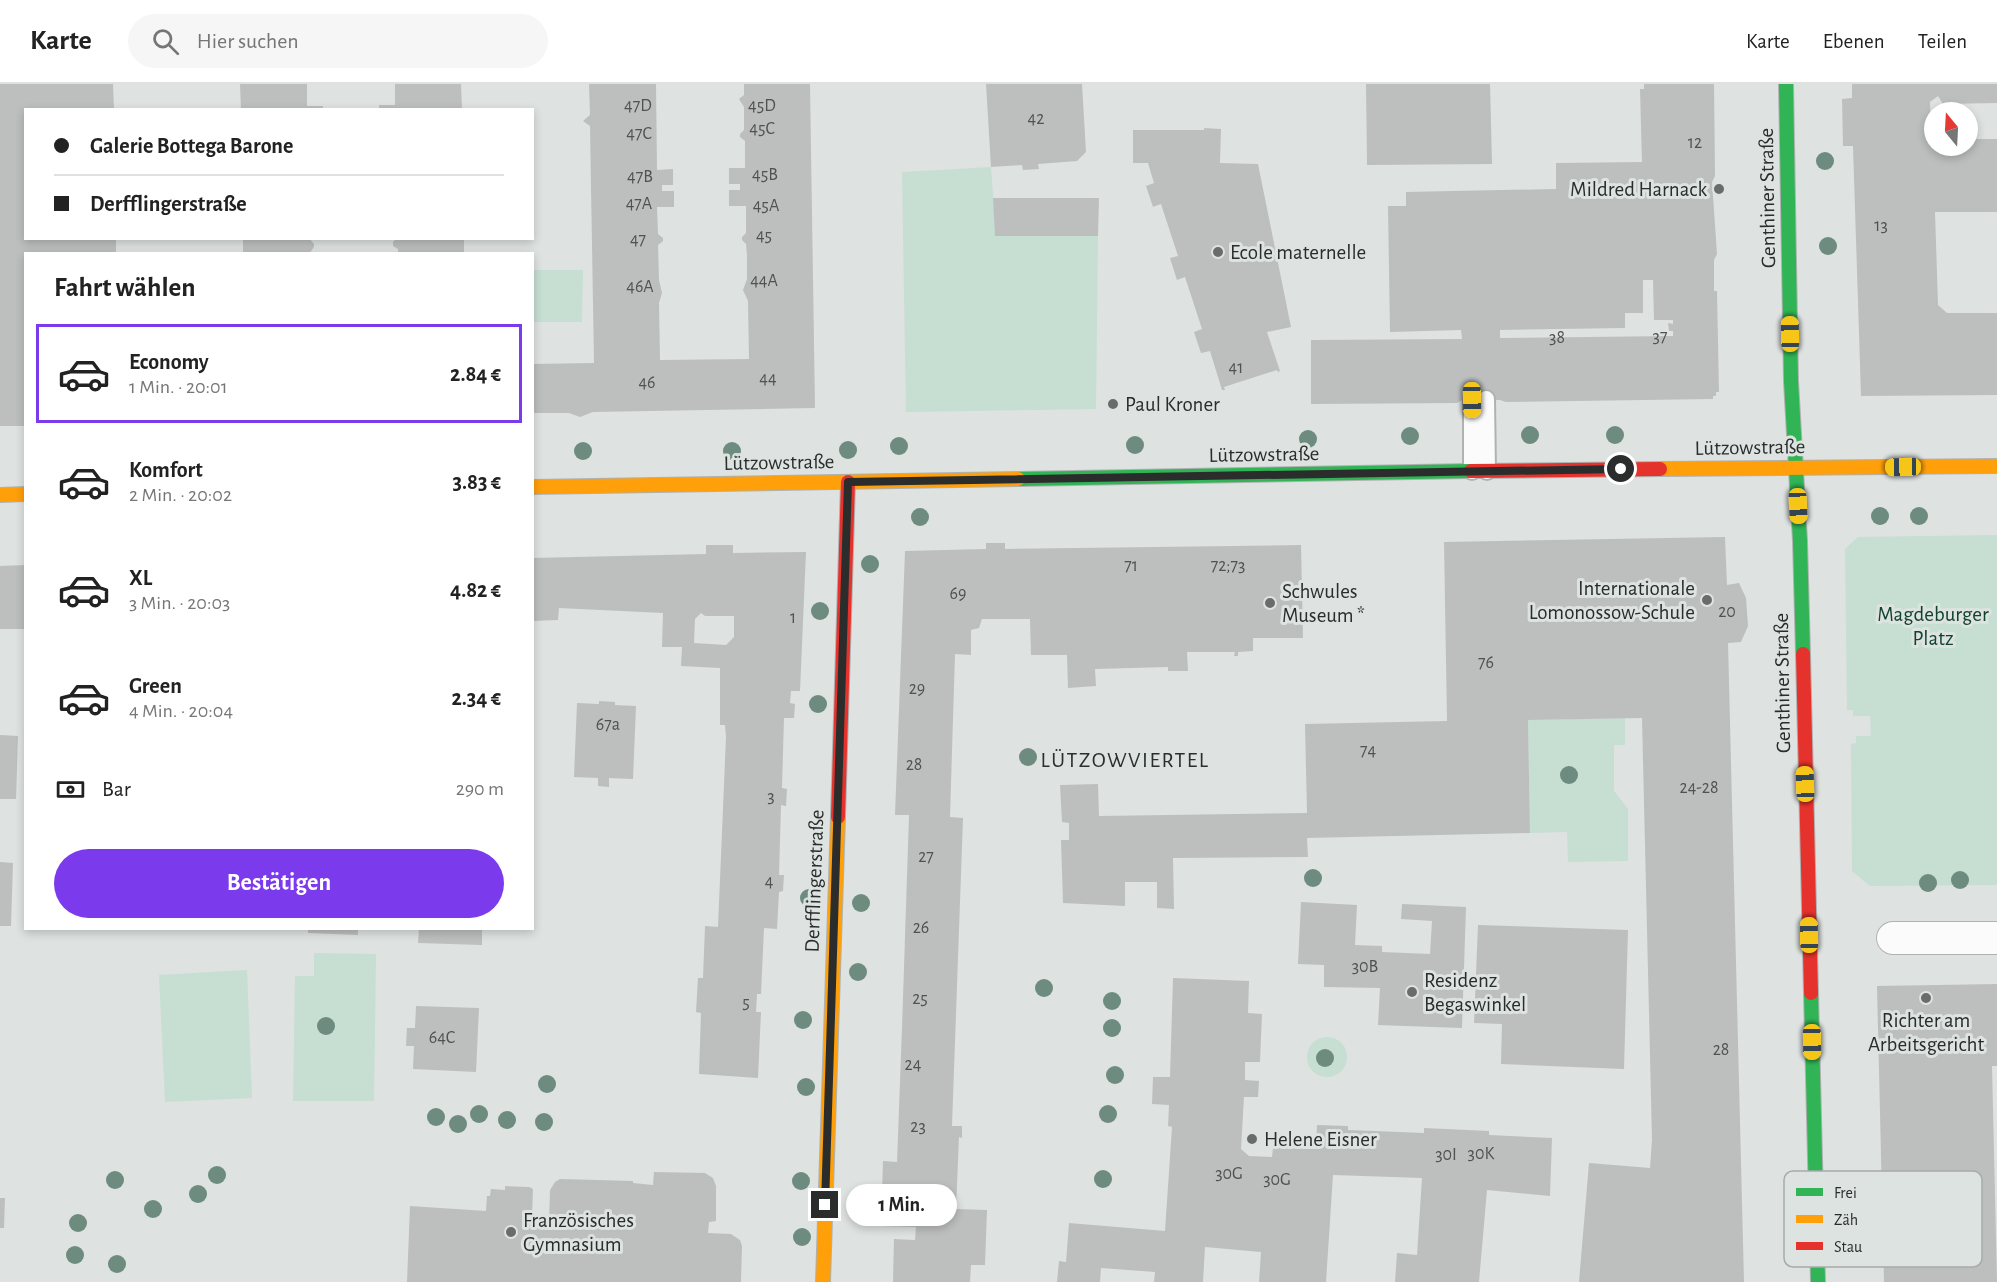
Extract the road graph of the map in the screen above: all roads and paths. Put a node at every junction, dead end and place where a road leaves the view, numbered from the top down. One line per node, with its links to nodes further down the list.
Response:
1 (1786, 84): 4 (street, Genthiner Straße)
2 (1479, 400): 5 (lane)
3 (1997, 465): 4 (street, Lützowstraße)
4 (1796, 468): 5 (street, Lützowstraße); 12 (street, Genthiner Straße)
5 (1480, 471): 6 (street, Lützowstraße)
6 (848, 482): 7 (street, Lützowstraße); 14 (street, Derfflingerstraße)
7 (534, 487)
8 (24, 494): 9 (street)
9 (0, 495)
10 (1893, 938): 11 (street)
11 (1997, 938)
12 (1815, 1171)
13 (1818, 1267): 15 (street, Genthiner Straße)
14 (823, 1282)
15 (1818, 1282)

